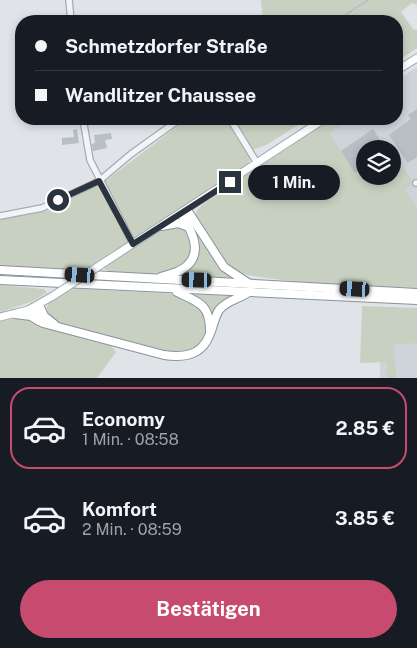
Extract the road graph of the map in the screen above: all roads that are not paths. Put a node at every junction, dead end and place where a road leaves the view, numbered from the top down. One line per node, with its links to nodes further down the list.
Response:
1 (68, 0): 2 (street)
2 (70, 15)
3 (414, 60): 4 (main road)
4 (403, 67)
5 (85, 125): 10 (street)
6 (172, 125): 10 (street)
7 (234, 125): 9 (street)
8 (315, 125): 9 (main road)
9 (258, 163): 11 (main road)
10 (99, 181): 12 (street); 15 (street)
11 (184, 212): 13 (main road); 14 (highway); 19 (highway)
12 (0, 216)
13 (162, 226): 14 (highway); 15 (main road)
14 (192, 230): 17 (highway)
15 (133, 244): 24 (main road, bridge)
16 (0, 270): 17 (highway)
17 (158, 279): 19 (highway)
18 (0, 280): 20 (highway)
19 (248, 283): 22 (highway)
20 (173, 290): 21 (highway); 29 (highway)
21 (249, 292): 23 (highway); 29 (highway)
22 (417, 293)
23 (417, 300)
24 (36, 306): 25 (main road); 27 (highway); 28 (highway)
25 (15, 314): 26 (main road); 27 (highway)
26 (0, 317)
27 (40, 322): 28 (highway)
28 (58, 326): 29 (highway)
29 (210, 334)

